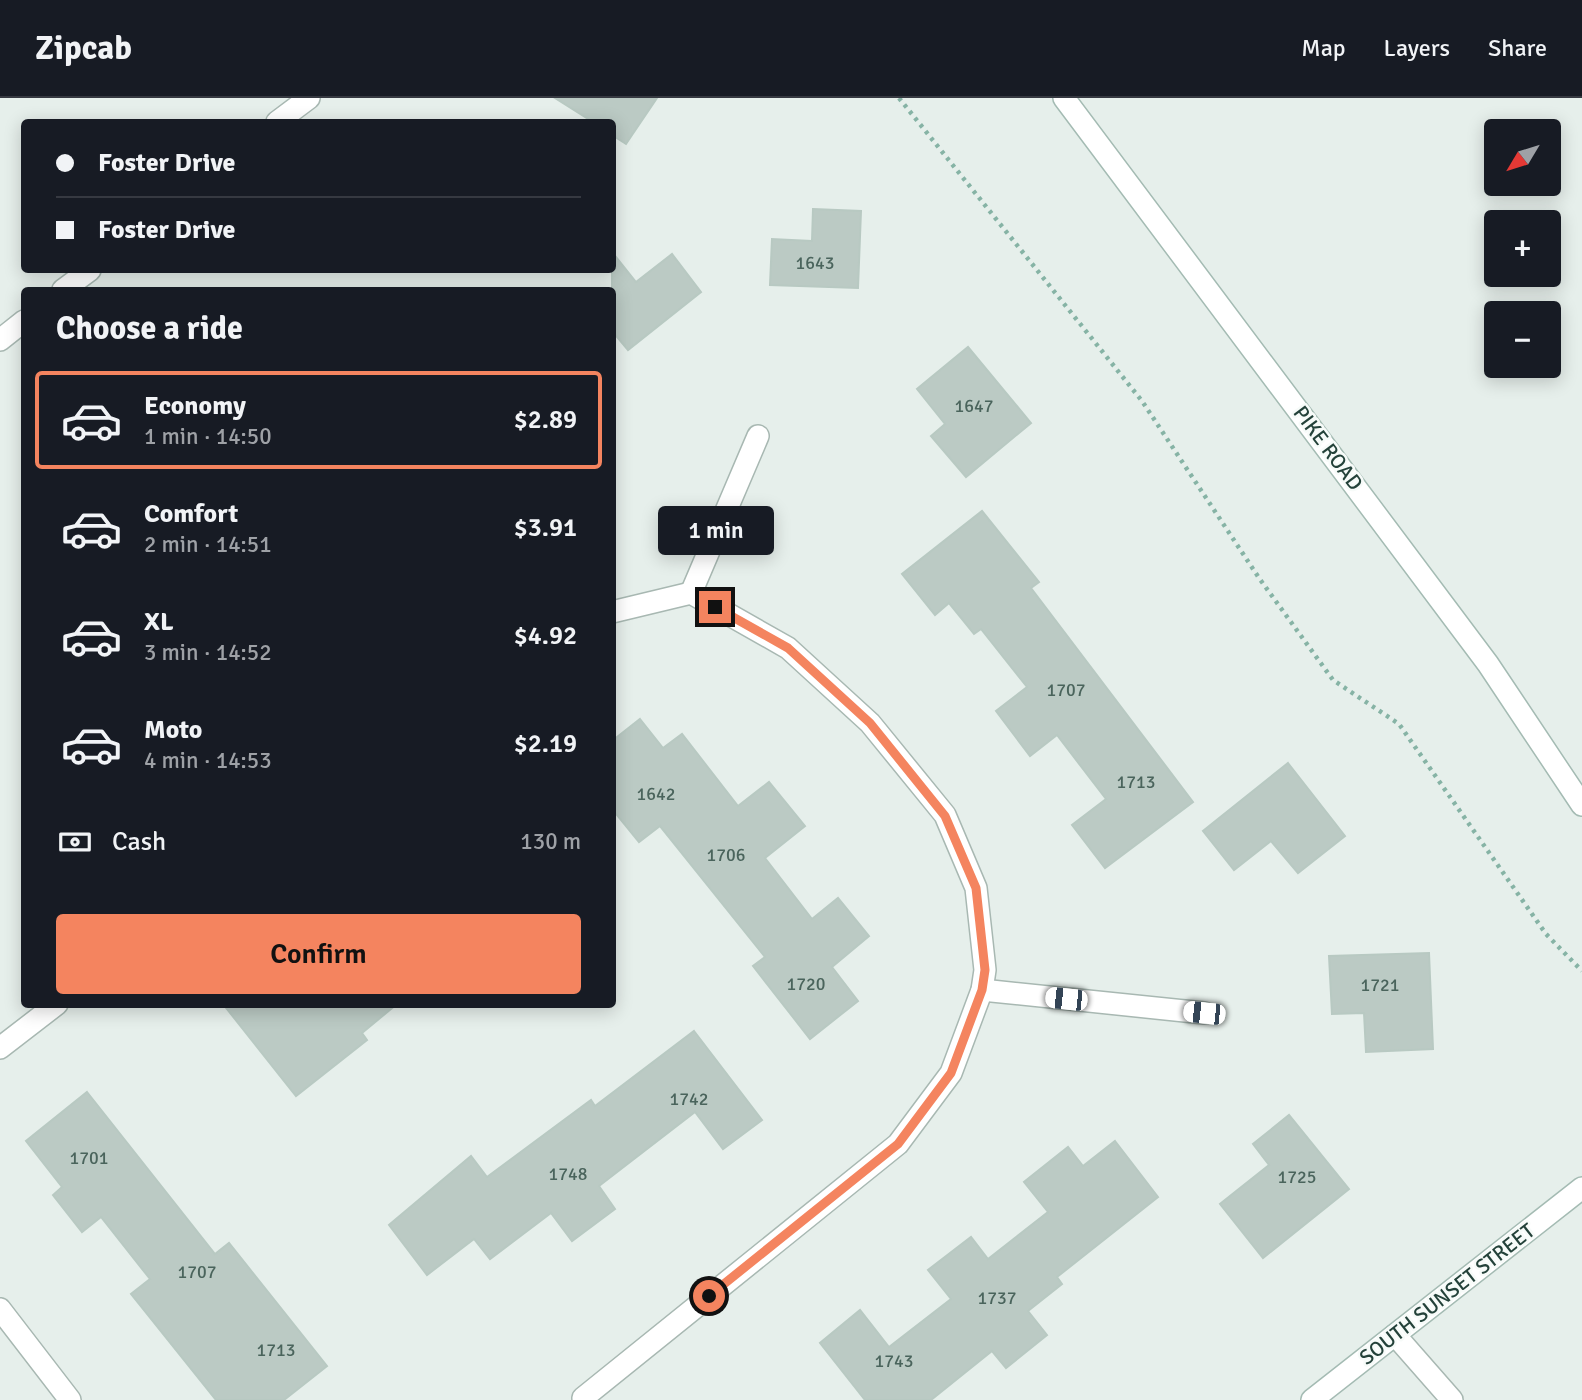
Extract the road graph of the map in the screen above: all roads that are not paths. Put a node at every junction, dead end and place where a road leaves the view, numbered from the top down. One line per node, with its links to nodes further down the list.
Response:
1 (309, 98): 3 (street)
2 (1064, 98): 11 (street, PIKE ROAD)
3 (281, 119)
4 (86, 273): 5 (street)
5 (67, 287)
6 (21, 323): 7 (street)
7 (0, 340)
8 (758, 436): 9 (street)
9 (691, 593): 10 (street); 12 (street)
10 (616, 611)
11 (1582, 805)
12 (982, 990): 14 (street); 19 (street)
13 (52, 1008): 15 (street)
14 (1204, 1013)
15 (0, 1048)
16 (1582, 1188): 18 (street, SOUTH SUNSET STREET)
17 (0, 1309): 20 (street)
18 (1395, 1335): 21 (street, SOUTH SUNSET STREET); 22 (street)
19 (583, 1398)
20 (70, 1400)
21 (1312, 1400)
22 (1452, 1400)

